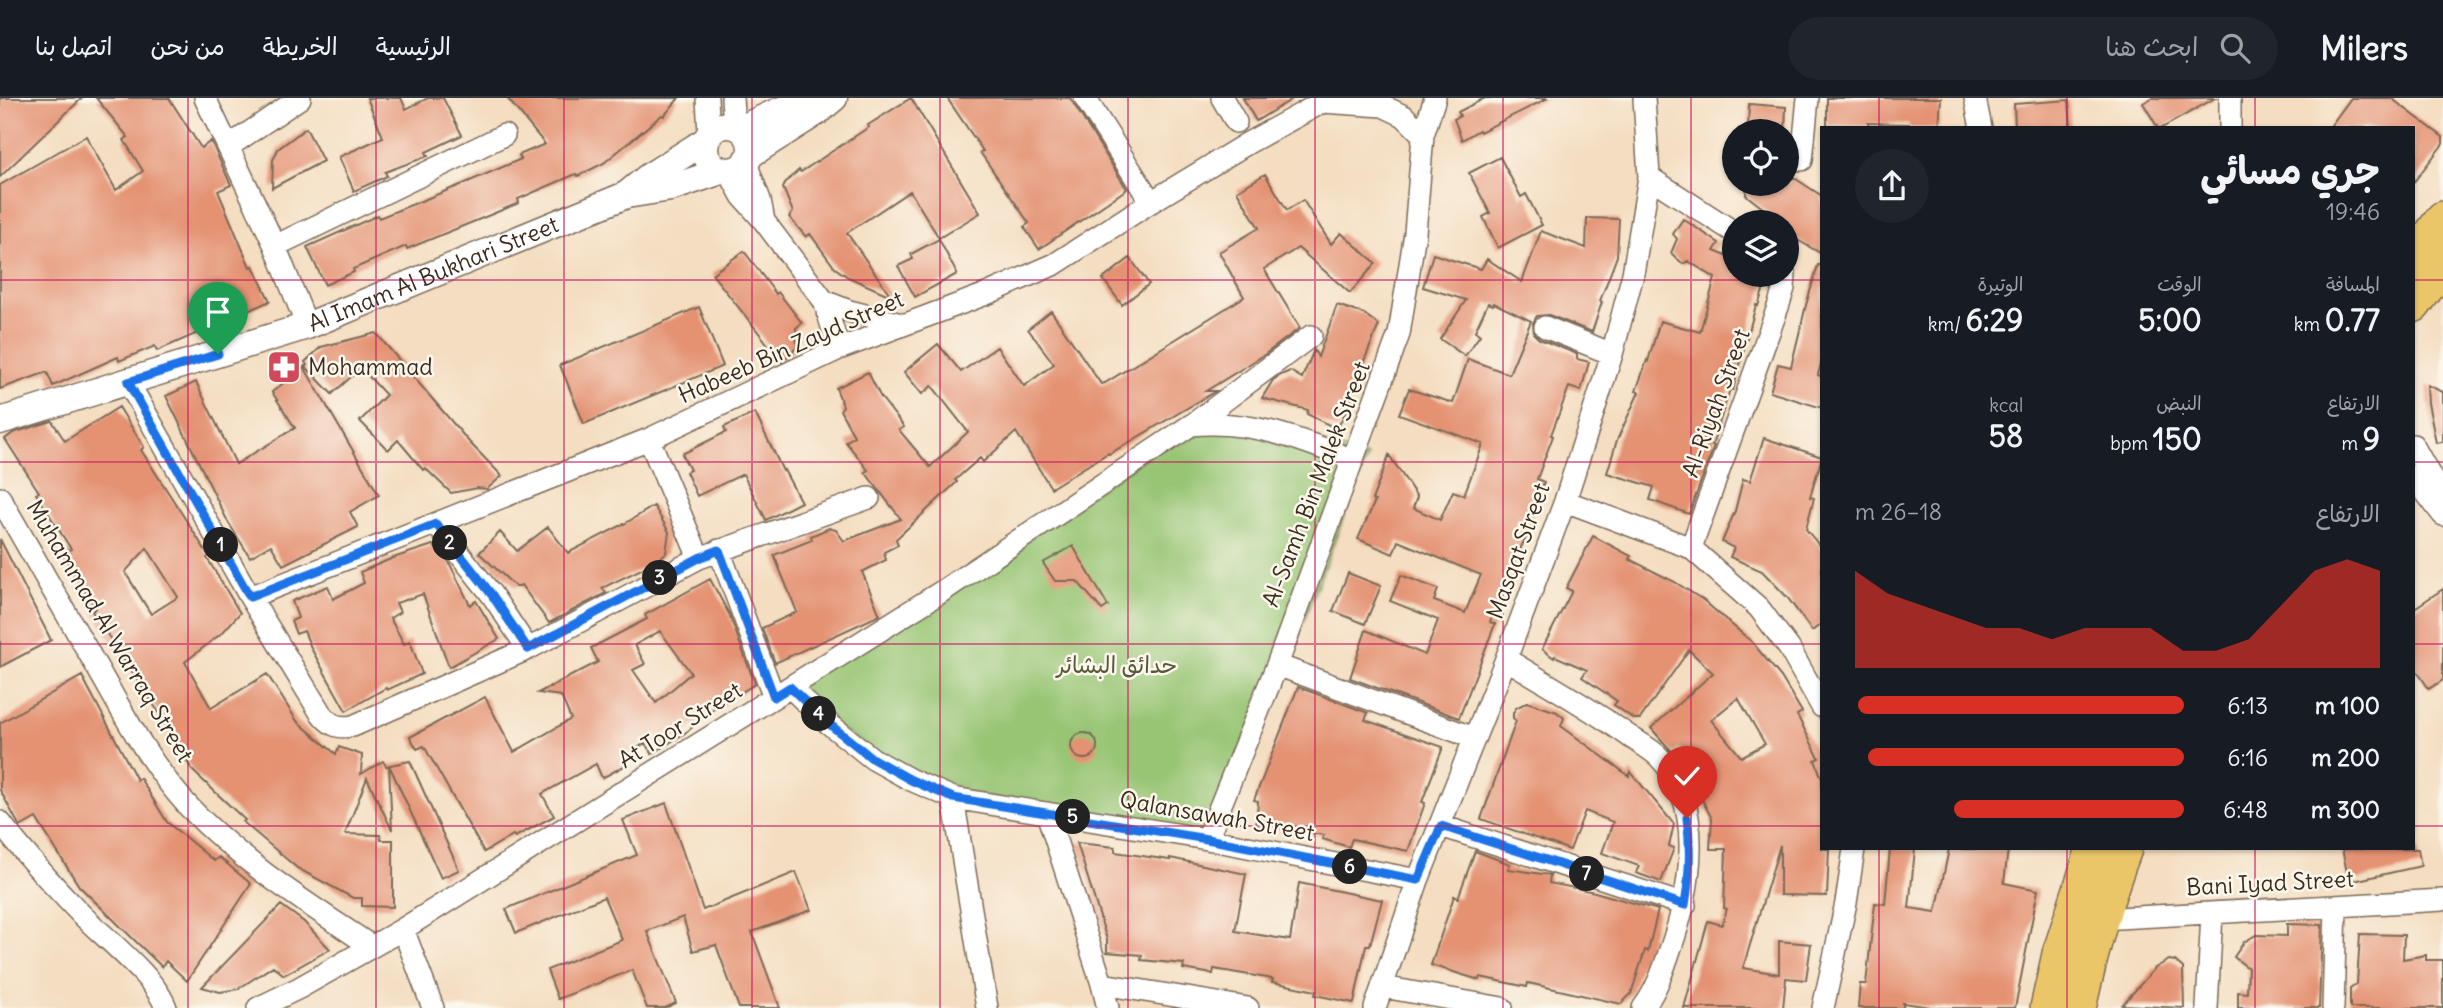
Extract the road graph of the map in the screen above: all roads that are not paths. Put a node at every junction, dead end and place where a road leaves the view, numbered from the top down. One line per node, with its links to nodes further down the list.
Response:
1 (205, 98): 22 (street)
2 (300, 98): 22 (street)
3 (707, 98): 21 (street)
4 (732, 98): 18 (street)
5 (814, 98): 18 (street)
6 (834, 98): 24 (street)
7 (1085, 98): 27 (street)
8 (1222, 98): 15 (street)
9 (1435, 98): 20 (street, Al-Samh Bin Malek Street)
10 (1644, 98): 25 (street, Masqat Street)
11 (1808, 98): 23 (street)
12 (1975, 98): 16 (street)
13 (2230, 98): 17 (street)
14 (1326, 100): 20 (street); 27 (street, Habeeb Bin Zayd Street)
15 (1236, 122)
16 (1981, 126)
17 (2230, 126)
18 (738, 127): 21 (street); 24 (street)
19 (504, 135): 30 (street)
20 (1423, 135): 47 (street, Al-Samh Bin Malek Street)
21 (707, 138): 24 (street); 26 (street)
22 (228, 147): 30 (street)
23 (1802, 160)
24 (737, 165): 26 (street); 34 (street)
25 (1649, 177): 29 (street); 41 (street, Masqat Street)
26 (626, 195): 37 (street, Al Imam Al Bukhari Street)
27 (1151, 202): 36 (street, Habeeb Bin Zayd Street)
28 (2443, 219): 31 (highway)
29 (1722, 224)
30 (275, 246): 37 (street)
31 (2415, 257)
32 (2443, 265): 35 (highway)
33 (1784, 287): 55 (street, Al-Riyah Street)
34 (824, 301): 36 (street); 40 (street)
35 (2415, 302)
36 (901, 324): 40 (street, Habeeb Bin Zayd Street)
37 (307, 326): 42 (street, Al Imam Al Bukhari Street)
38 (1545, 327): 41 (street)
39 (1311, 336): 44 (street, At Toor Street)
40 (839, 349): 45 (street, Habeeb Bin Zayd Street)
41 (1612, 354): 52 (street, Masqat Street)
42 (128, 382): 43 (street, Al Imam Al Bukhari Street); 57 (street)
43 (0, 421)
44 (1191, 425): 47 (street); 61 (street, At Toor Street)
45 (649, 439): 54 (street, Habeeb Bin Zayd Street); 56 (street)
46 (2415, 449): 51 (street)
47 (1353, 460): 60 (street, Al-Samh Bin Malek Street)
48 (2415, 480): 53 (street)
49 (0, 498): 79 (street, Muhammad Al Warraq Street)
50 (869, 498): 56 (street)
51 (2443, 499)
52 (1565, 501): 55 (street); 59 (street, Masqat Street)
53 (2443, 515)
54 (436, 524): 57 (street, Habeeb Bin Zayd Street); 58 (street)
55 (1692, 548): 62 (street)
56 (709, 554): 58 (street); 61 (street)
57 (250, 597): 58 (street)
58 (528, 649)
59 (1506, 659): 63 (street, Masqat Street); 74 (street)
60 (1277, 665): 63 (street); 68 (street, Al-Samh Bin Malek Street)
61 (782, 692): 64 (street, Qalansawah Street); 78 (street, At Toor Street)
62 (1820, 703)
63 (1474, 738): 67 (street, Masqat Street)
64 (953, 798): 65 (street, Qalansawah Street); 85 (street)
65 (1047, 813): 68 (street, Qalansawah Street); 80 (street)
66 (0, 822): 82 (street)
67 (1441, 826): 72 (street, Masqat Street); 74 (street)
68 (1207, 839): 72 (street, Qalansawah Street)
69 (1854, 850): 91 (street)
70 (2094, 850): 92 (highway)
71 (2124, 850): 77 (highway)
72 (1418, 880): 81 (street, Masqat Street)
73 (2443, 900): 75 (street, Bani Iyad Street)
74 (1685, 905): 90 (street)
75 (2336, 906): 76 (street, Bani Iyad Street); 95 (street)
76 (2212, 913): 77 (street, Bani Iyad Street); 94 (street)
77 (2100, 919): 93 (highway)
78 (403, 929): 79 (street, At Toor Street); 84 (street)
79 (371, 946): 83 (street, At Toor Street)
80 (1102, 984): 86 (street); 87 (street)
81 (1382, 987): 88 (street, Masqat Street); 89 (street)
82 (166, 1008)
83 (258, 1008)
84 (433, 1008)
85 (987, 1008)
86 (1108, 1008)
87 (1248, 1008)
88 (1375, 1008)
89 (1502, 1008)
90 (1643, 1008)
91 (1823, 1008)
92 (2048, 1008)
93 (2078, 1008)
94 (2207, 1008)
95 (2333, 1008)

